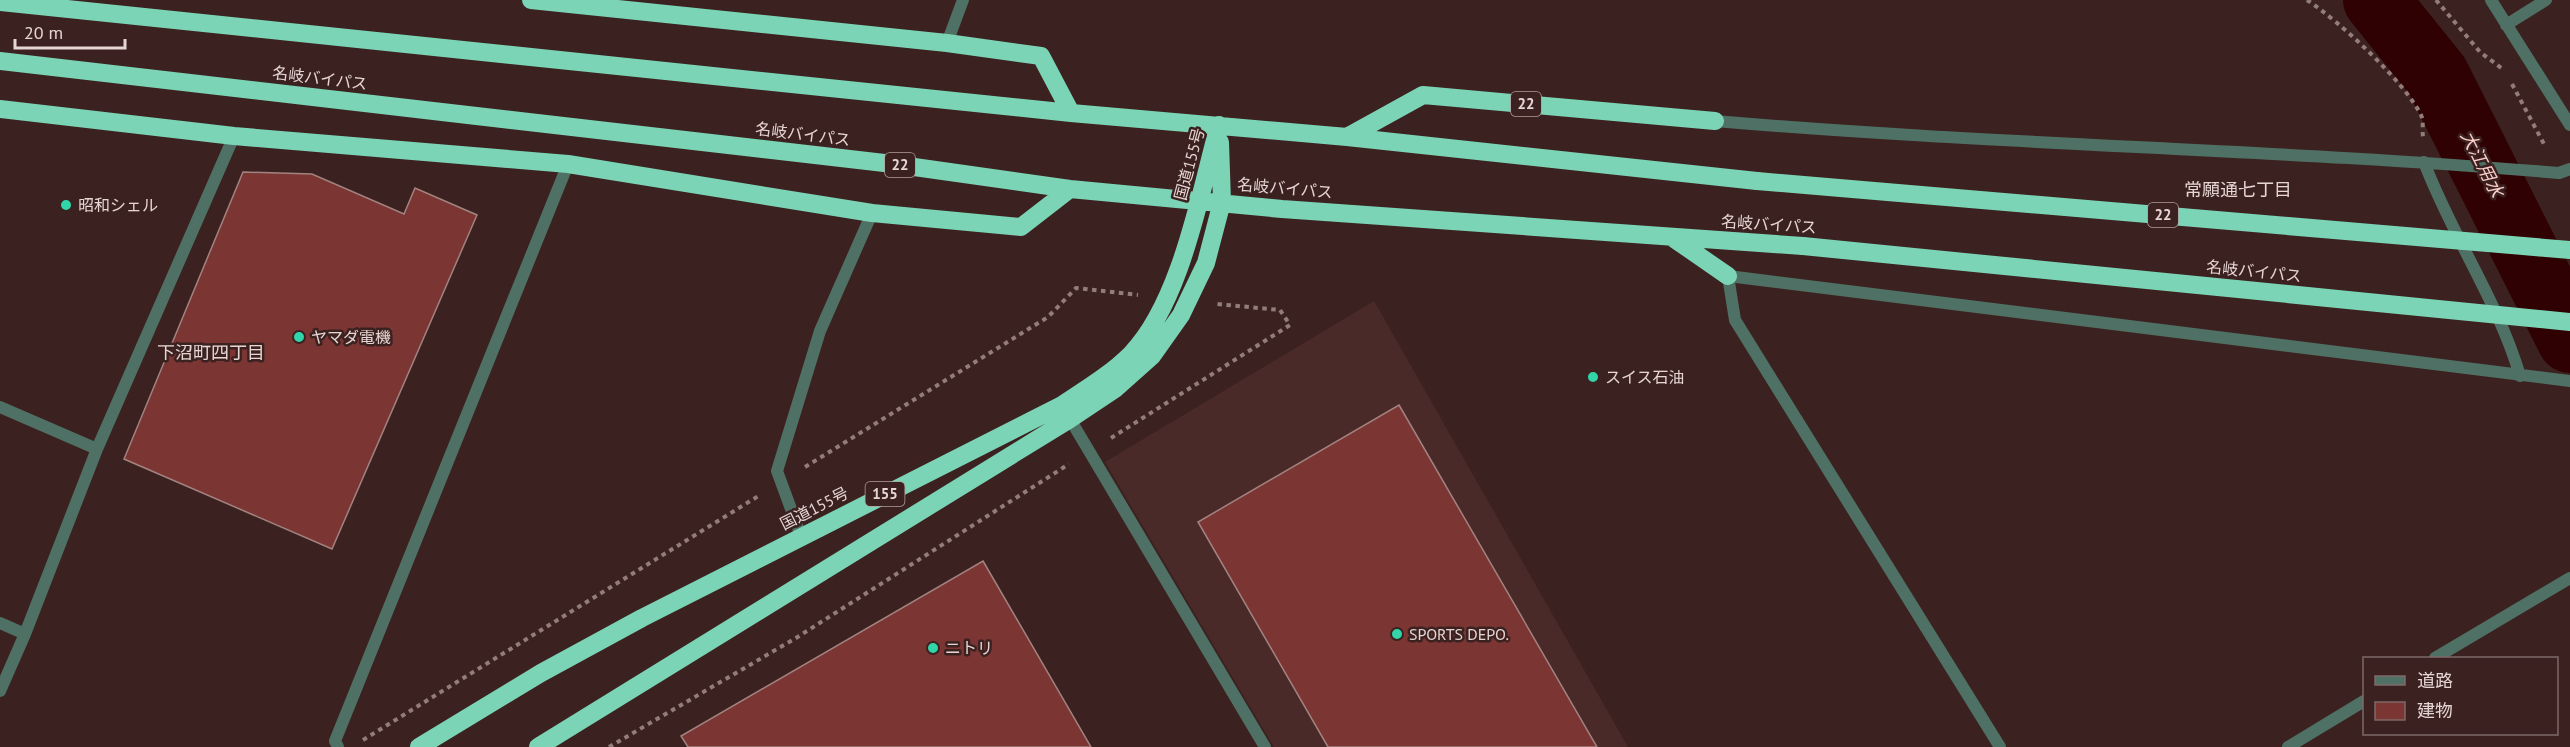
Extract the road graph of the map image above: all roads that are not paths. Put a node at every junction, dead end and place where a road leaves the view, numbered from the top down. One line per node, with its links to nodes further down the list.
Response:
1 (531, 0): 6 (highway)
2 (963, 0): 8 (street)
3 (2491, 0): 7 (street)
4 (2546, 0): 7 (street)
5 (0, 2): 11 (highway, 22)
6 (629, 5): 8 (highway)
7 (2506, 25): 14 (street)
8 (947, 43): 11 (highway)
9 (0, 61): 20 (highway, 名岐バイパス / 22)
10 (0, 109): 15 (highway)
11 (1071, 113): 13 (highway, 22)
12 (1715, 121): 16 (highway, 22); 17 (street)
13 (1219, 125): 16 (highway, 22); 21 (highway, 国道155号 / 155); 22 (highway, 国道155号 / 155)
14 (2570, 125)
15 (234, 136): 18 (highway); 32 (street)
16 (1347, 137): 25 (highway, 22, bridge)
17 (2424, 162): 19 (street); 28 (street)
18 (568, 164): 23 (highway); 41 (street)
19 (2565, 171)
20 (1070, 189): 21 (highway, 名岐バイパス / 22); 23 (highway)
21 (1198, 201): 22 (highway, 名岐バイパス / 22); 33 (highway, 国道155号 / 155)
22 (1222, 202): 24 (highway, 名岐バイパス / 22); 31 (highway, 国道155号 / 155)
23 (872, 213): 33 (street)
24 (1672, 237): 26 (highway); 27 (highway, 名岐バイパス / 22, bridge)
25 (2570, 250)
26 (1728, 276): 28 (street); 45 (street)
27 (2570, 322)
28 (2520, 376): 29 (street)
29 (2569, 380)
30 (0, 407): 32 (street)
31 (1070, 419): 40 (highway, 国道155号 / 155); 44 (street)
32 (97, 449): 36 (street)
33 (801, 536): 42 (highway, 国道155号 / 155)
34 (2570, 578): 37 (street)
35 (0, 623): 36 (street)
36 (25, 634): 38 (street)
37 (2437, 657)
38 (0, 691)
39 (2363, 702): 46 (street)
40 (557, 742): 43 (highway, 国道155号 / 155)
41 (338, 747)
42 (419, 747)
43 (538, 747)
44 (1265, 747)
45 (2000, 747)
46 (2288, 747)

